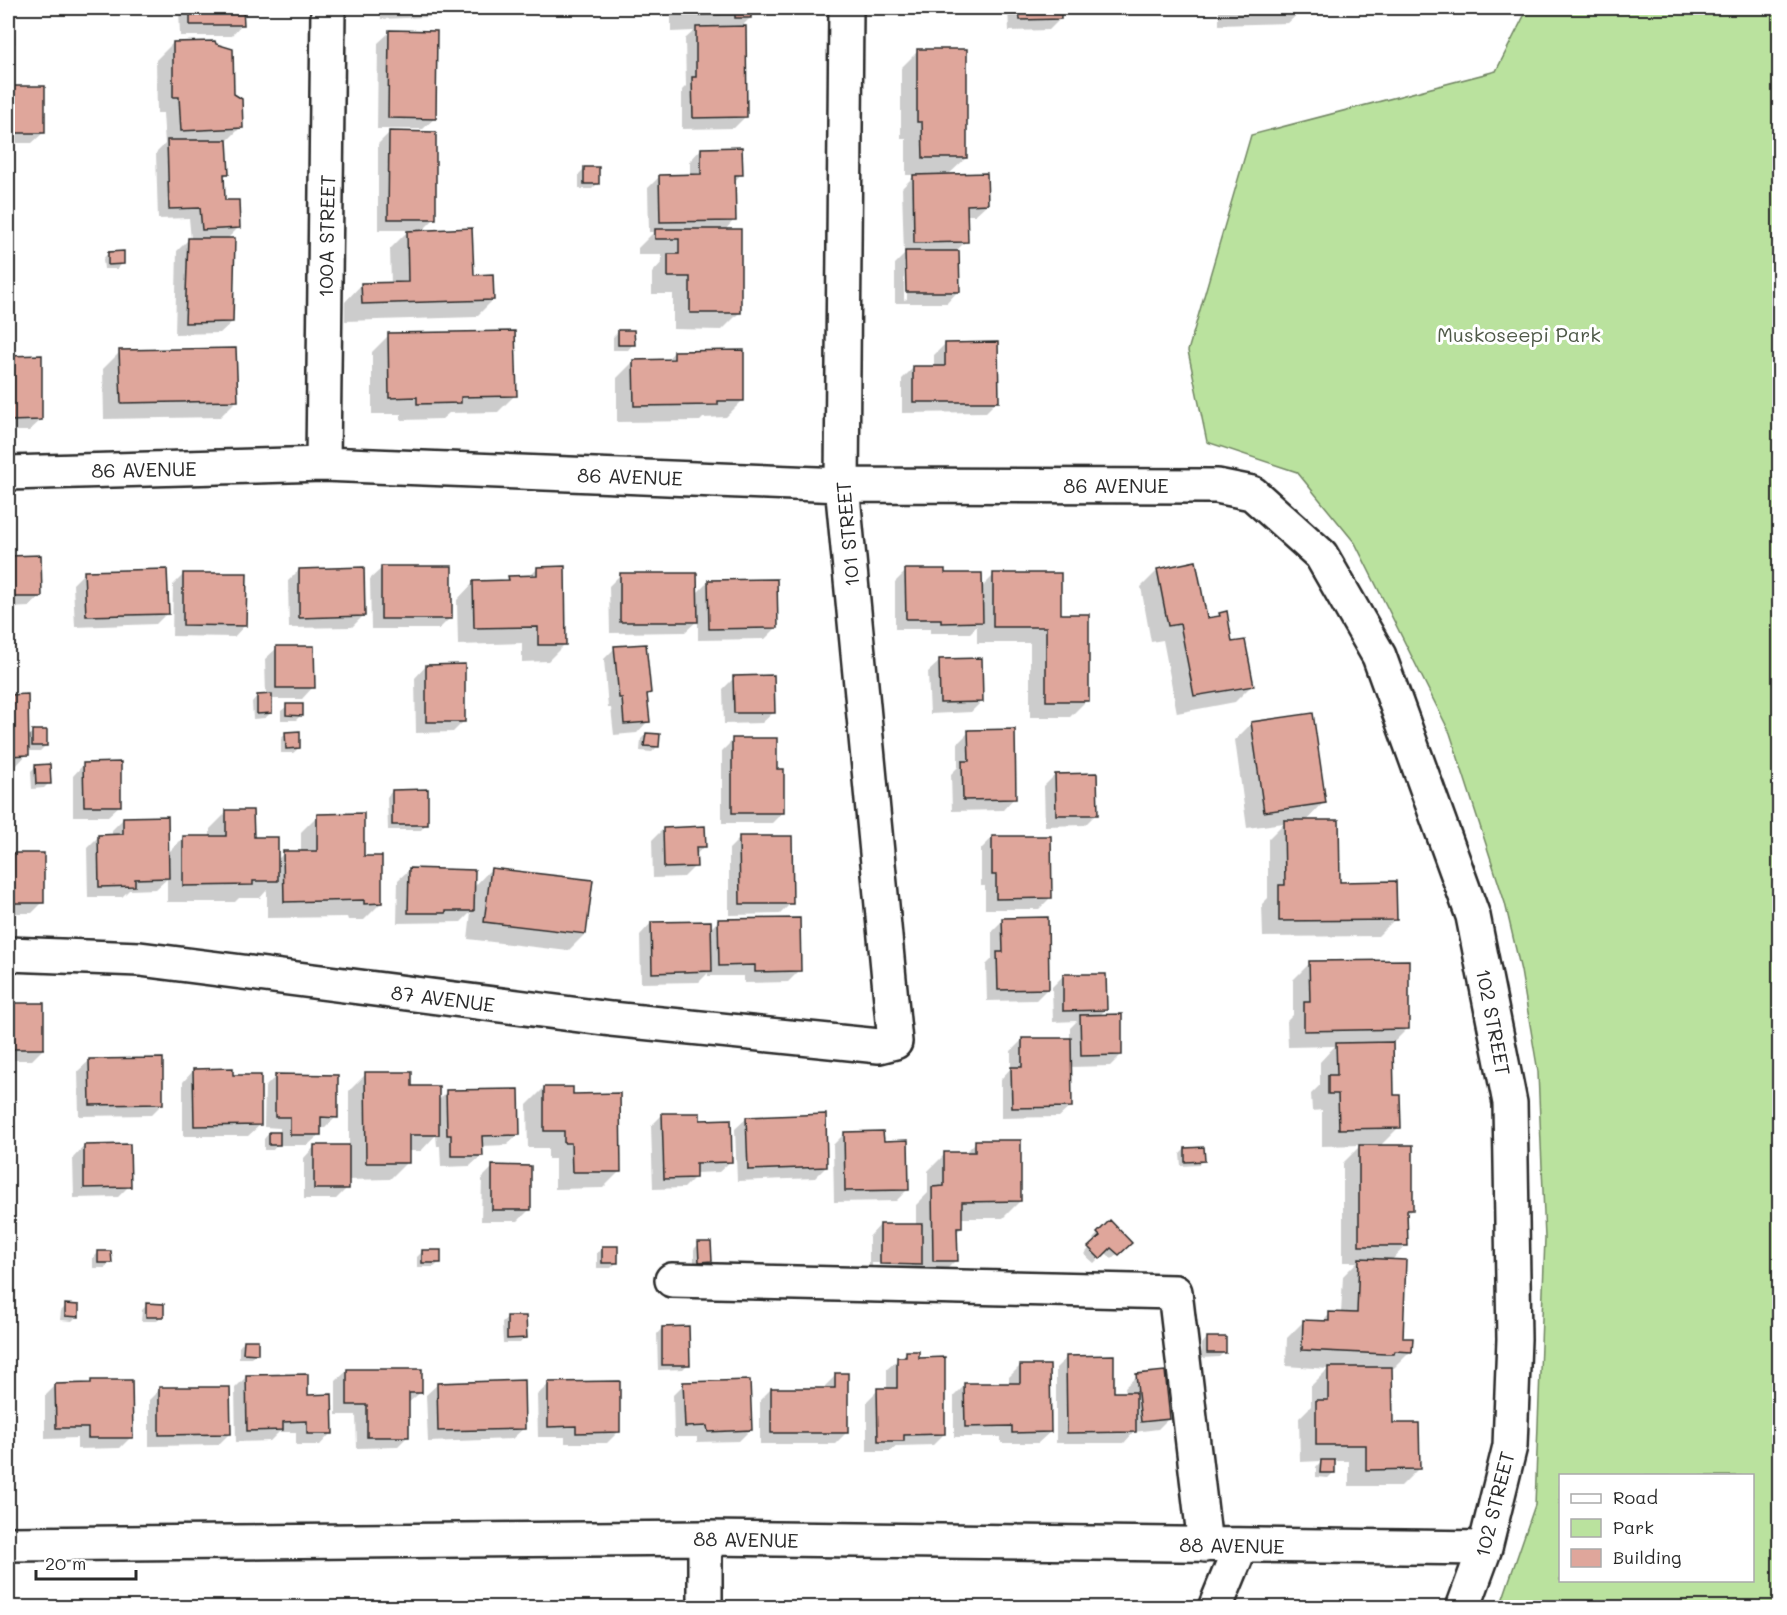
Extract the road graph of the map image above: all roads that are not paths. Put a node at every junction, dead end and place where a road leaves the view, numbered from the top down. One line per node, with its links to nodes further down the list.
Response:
1 (328, 8): 3 (street, 100A STREET)
2 (846, 8): 5 (street, 101 STREET)
3 (323, 464): 4 (street, 86 AVENUE); 5 (street, 86 AVENUE)
4 (8, 473)
5 (842, 485): 6 (street, 86 AVENUE); 8 (street, 101 STREET)
6 (1252, 493): 14 (street, 102 STREET)
7 (8, 954): 8 (street, 87 AVENUE)
8 (879, 1046)
9 (672, 1280): 12 (street)
10 (705, 1538): 11 (street, 88 AVENUE); 12 (street, 88 AVENUE); 15 (street)
11 (8, 1544)
12 (1205, 1545): 13 (street, 88 AVENUE)
13 (1241, 1545): 14 (street, 88 AVENUE); 16 (street)
14 (1485, 1548): 17 (street, 102 STREET)
15 (705, 1608)
16 (1215, 1608)
17 (1463, 1608)

